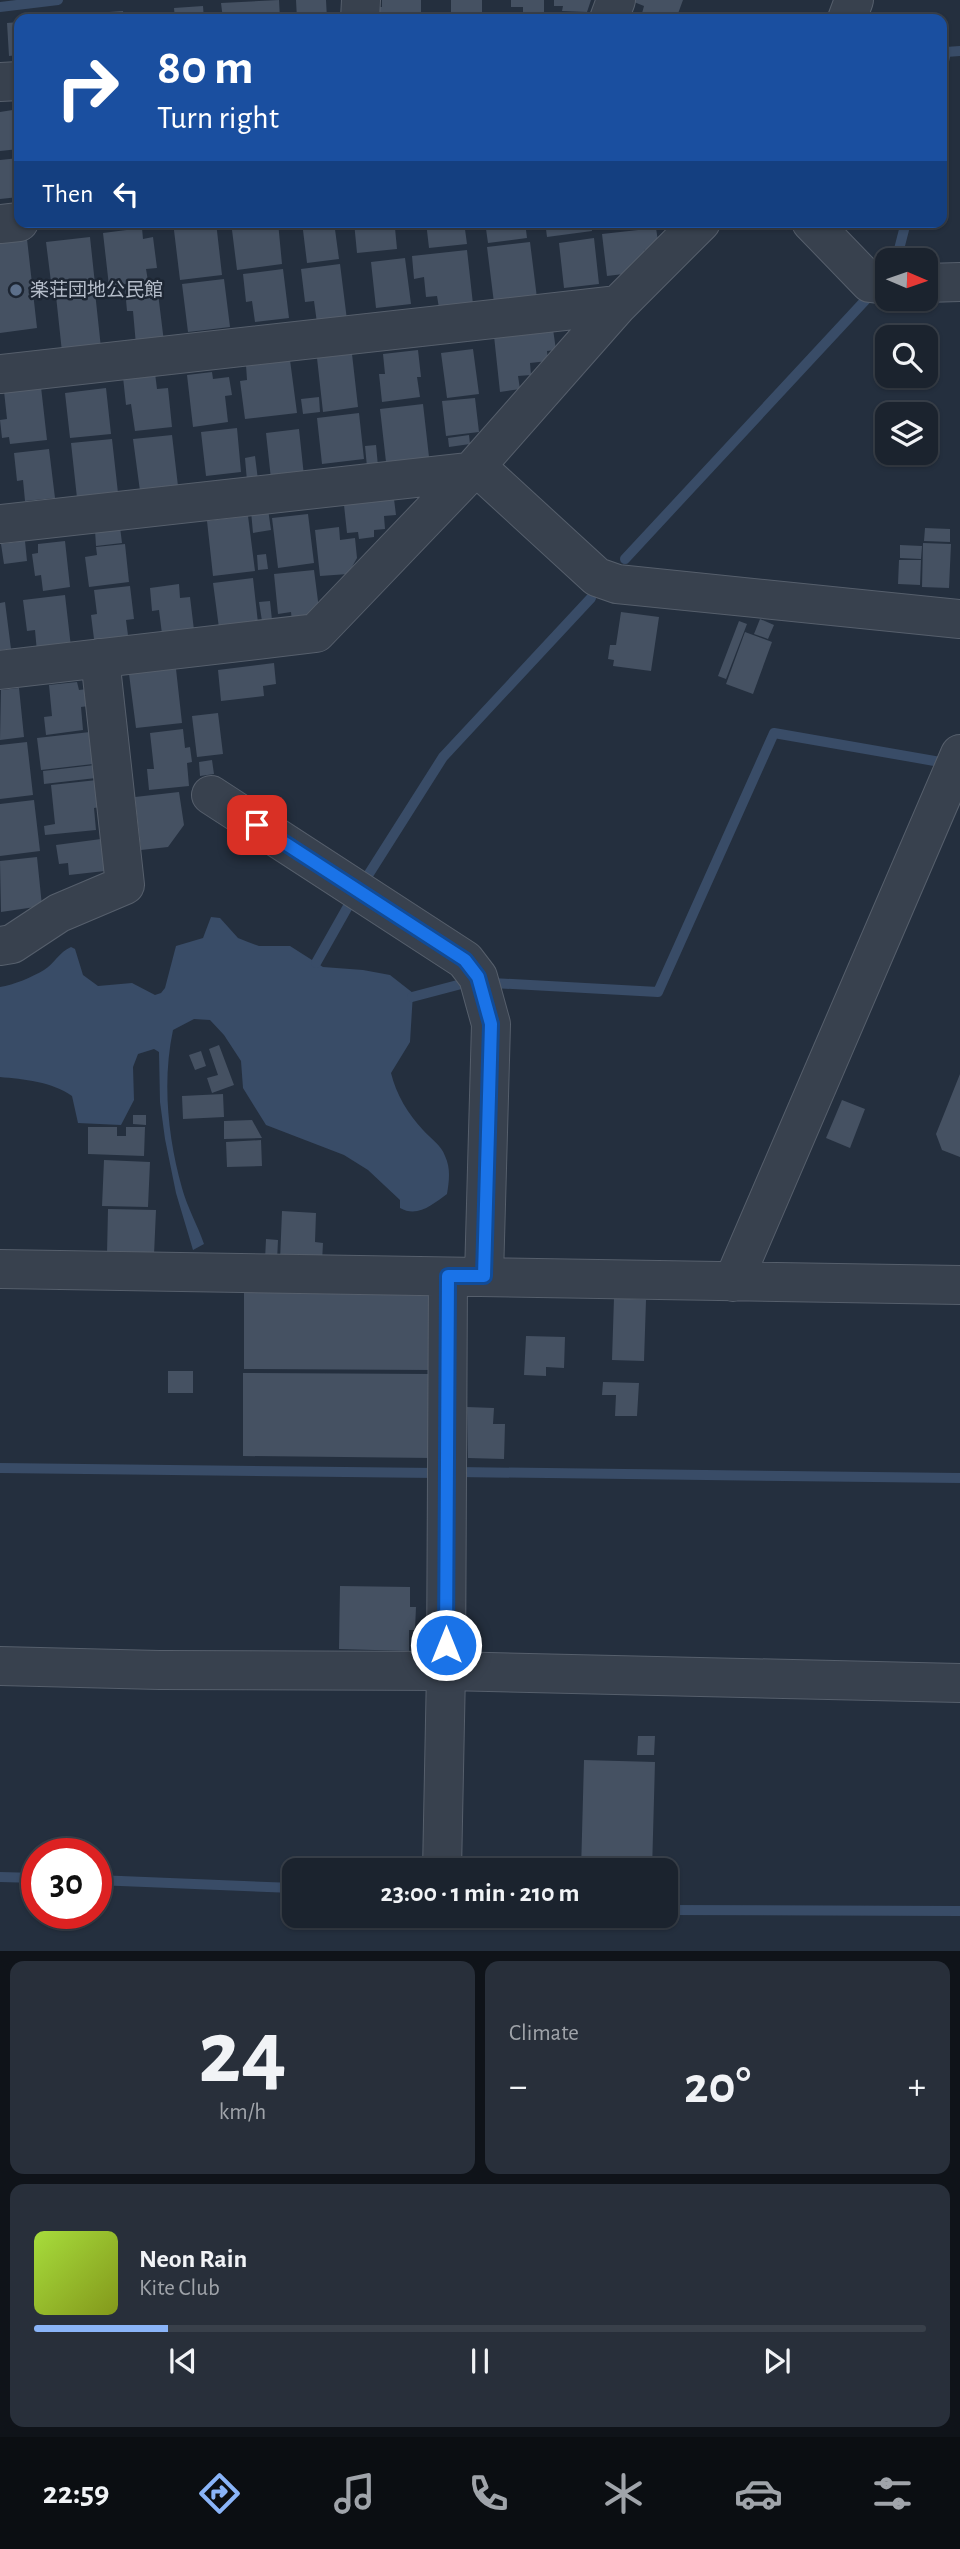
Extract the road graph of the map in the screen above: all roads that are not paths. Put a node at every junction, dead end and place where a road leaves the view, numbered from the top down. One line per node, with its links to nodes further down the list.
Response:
1 (695, 228): 6 (street)
2 (817, 228): 4 (street)
3 (960, 282): 5 (street)
4 (875, 283)
5 (938, 283)
6 (618, 305): 7 (street); 8 (street)
7 (0, 374)
8 (472, 469): 9 (street); 10 (street); 11 (street)
9 (0, 524)
10 (960, 619)
11 (100, 658): 12 (street); 15 (street)
12 (0, 670)
13 (960, 754): 18 (street)
14 (211, 795): 17 (street)
15 (0, 946)
16 (0, 1269): 17 (street)
17 (466, 1276): 18 (street); 21 (street)
18 (733, 1282): 19 (street)
19 (960, 1284)
20 (0, 1666): 21 (street)
21 (446, 1671): 22 (street); 23 (street)
22 (960, 1683)
23 (442, 1858)

